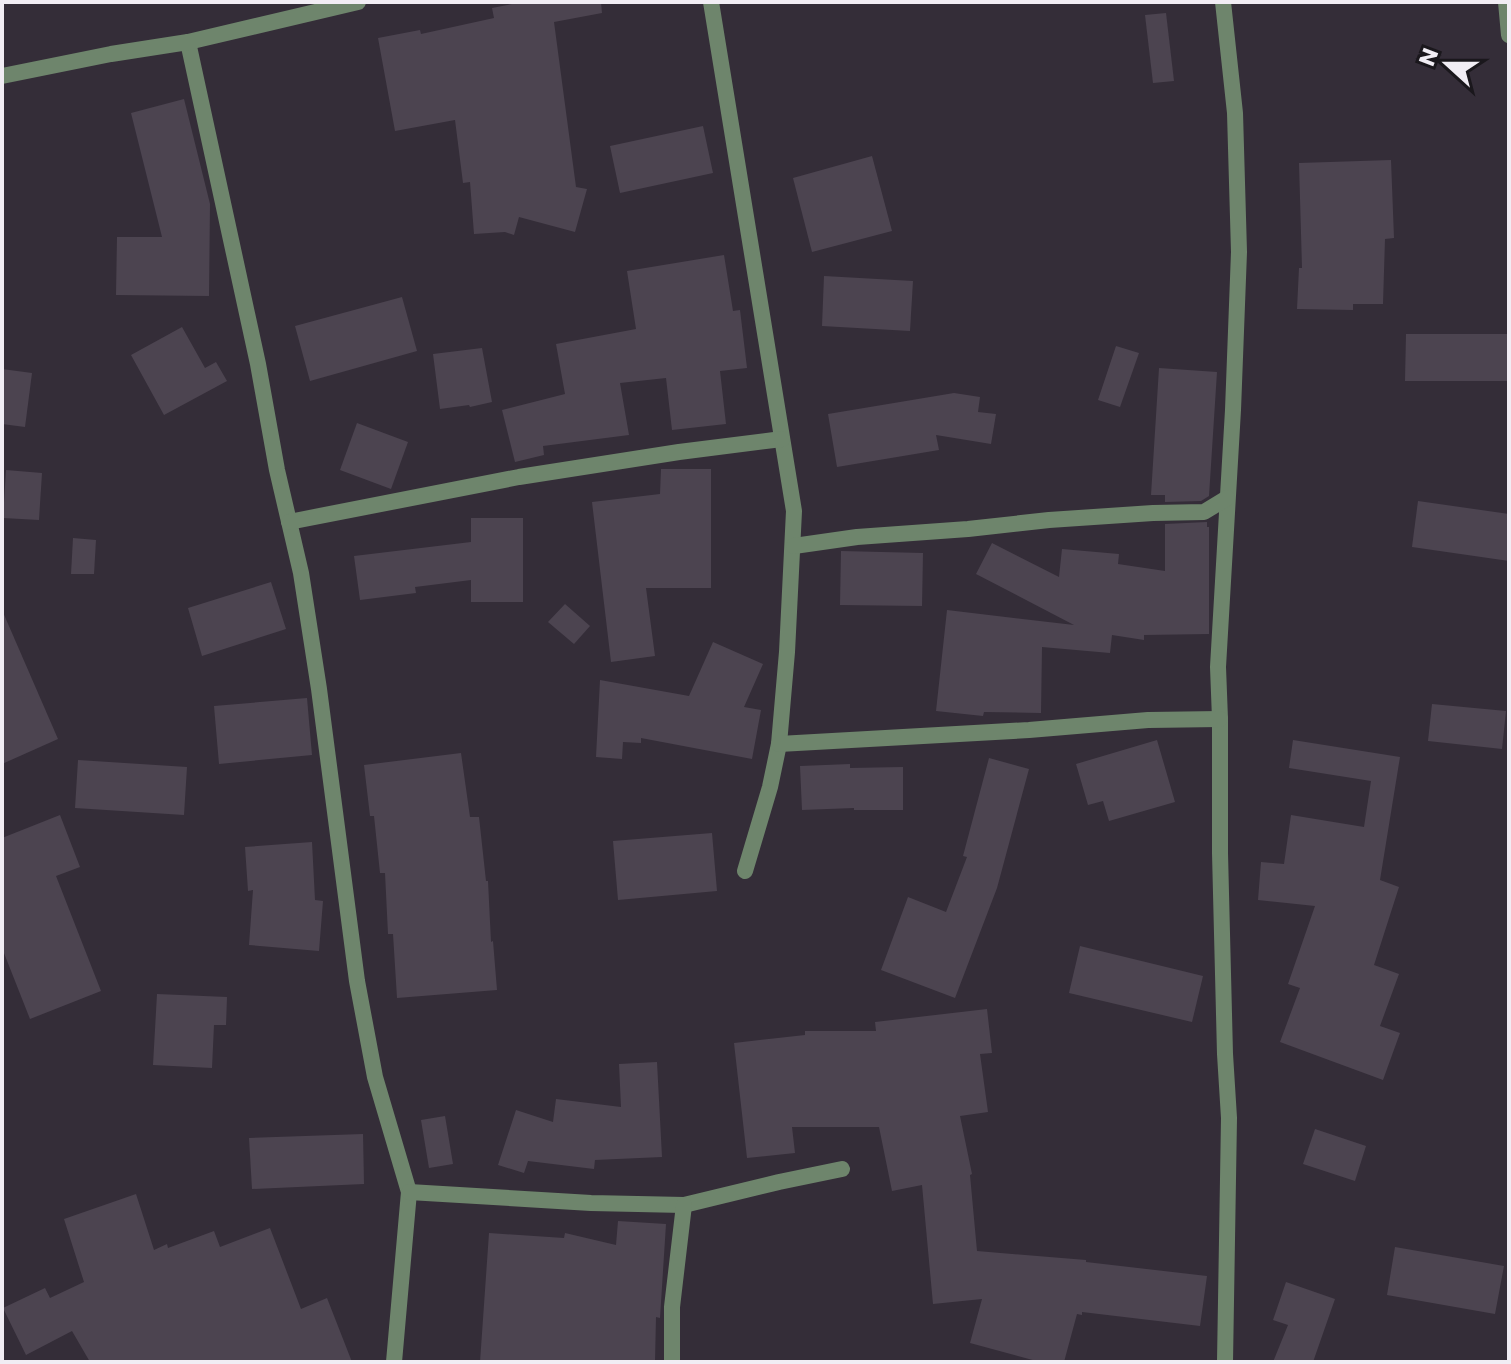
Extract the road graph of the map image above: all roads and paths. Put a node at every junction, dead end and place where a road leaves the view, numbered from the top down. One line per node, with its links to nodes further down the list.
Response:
1 (358, 2): 6 (street)
2 (711, 2): 8 (street)
3 (1223, 2): 9 (street)
4 (1506, 2): 5 (street)
5 (1509, 35)
6 (188, 42): 7 (street); 10 (street)
7 (2, 76)
8 (782, 439): 10 (street); 11 (street)
9 (1227, 498): 11 (street); 12 (street)
10 (289, 522): 16 (street)
11 (794, 546): 13 (street)
12 (1220, 719): 13 (street); 20 (street)
13 (779, 744): 14 (street)
14 (745, 871)
15 (842, 1169): 17 (street)
16 (409, 1192): 17 (street); 18 (street)
17 (684, 1205): 19 (street)
18 (394, 1362)
19 (672, 1362)
20 (1225, 1362)

